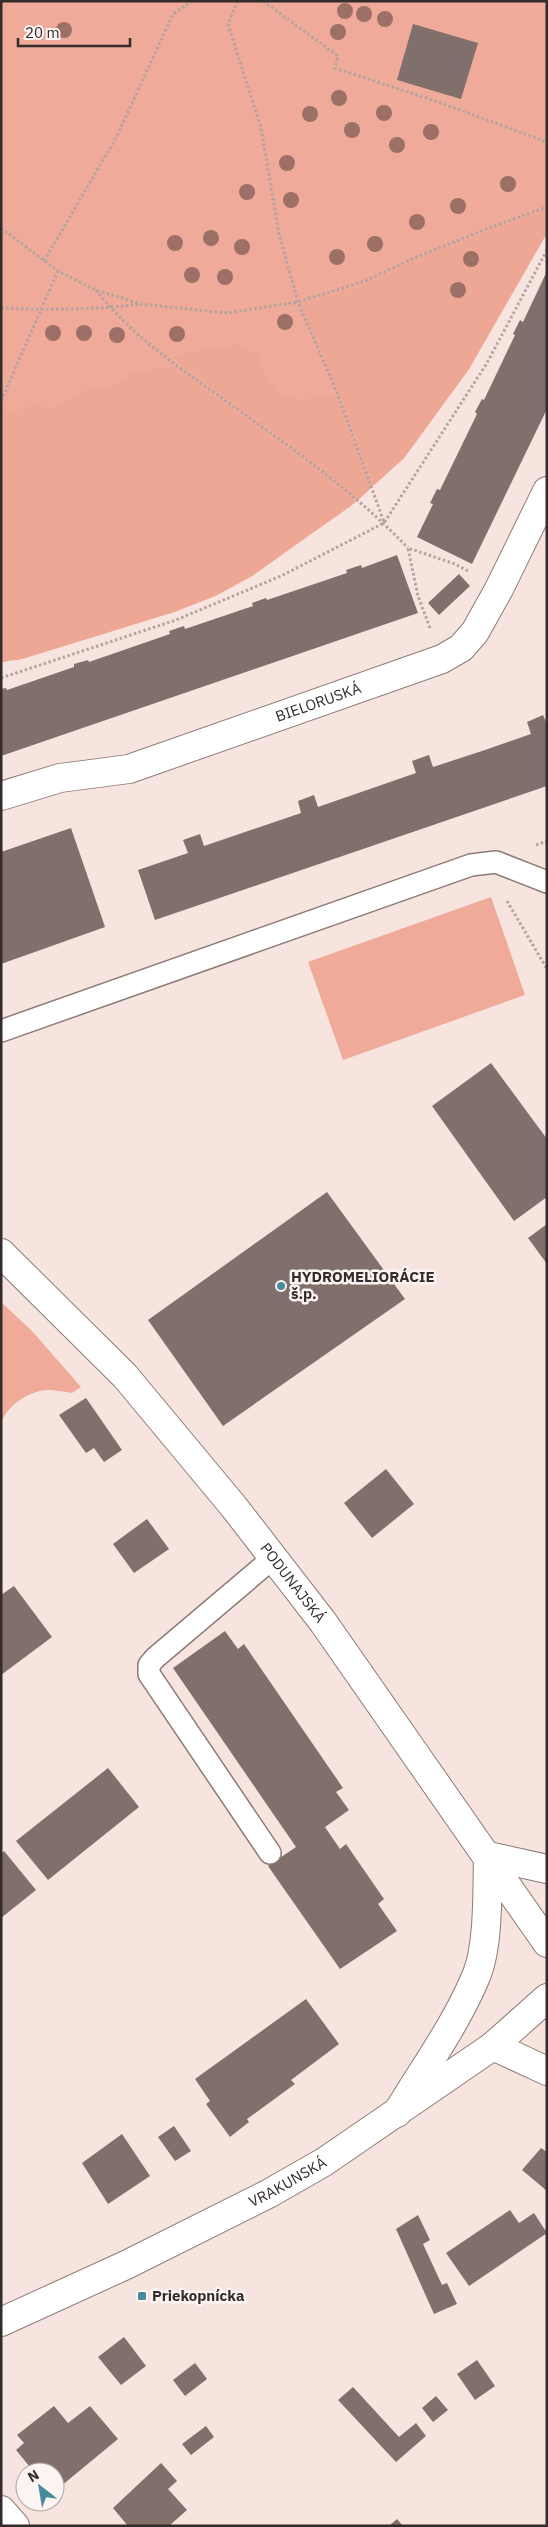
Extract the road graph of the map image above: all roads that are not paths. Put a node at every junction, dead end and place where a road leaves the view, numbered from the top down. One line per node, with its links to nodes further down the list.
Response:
1 (547, 491): 2 (street, BIELORUSKÁ)
2 (1, 796)
3 (547, 882): 4 (lane)
4 (1, 1031)
5 (1, 1254): 6 (street, PODUNAJSKÁ)
6 (273, 1558): 7 (lane); 8 (street, PODUNAJSKÁ)
7 (270, 1853)
8 (488, 1856): 9 (street); 10 (street, PODUNAJSKÁ); 14 (street)
9 (547, 1869)
10 (547, 1943)
11 (547, 1998): 12 (street, VRAKUNSKÁ)
12 (493, 2046): 13 (street); 14 (street, VRAKUNSKÁ)
13 (547, 2071)
14 (397, 2113): 15 (street, VRAKUNSKÁ)
15 (1, 2322)
16 (1, 2510): 17 (street)
17 (15, 2526)

